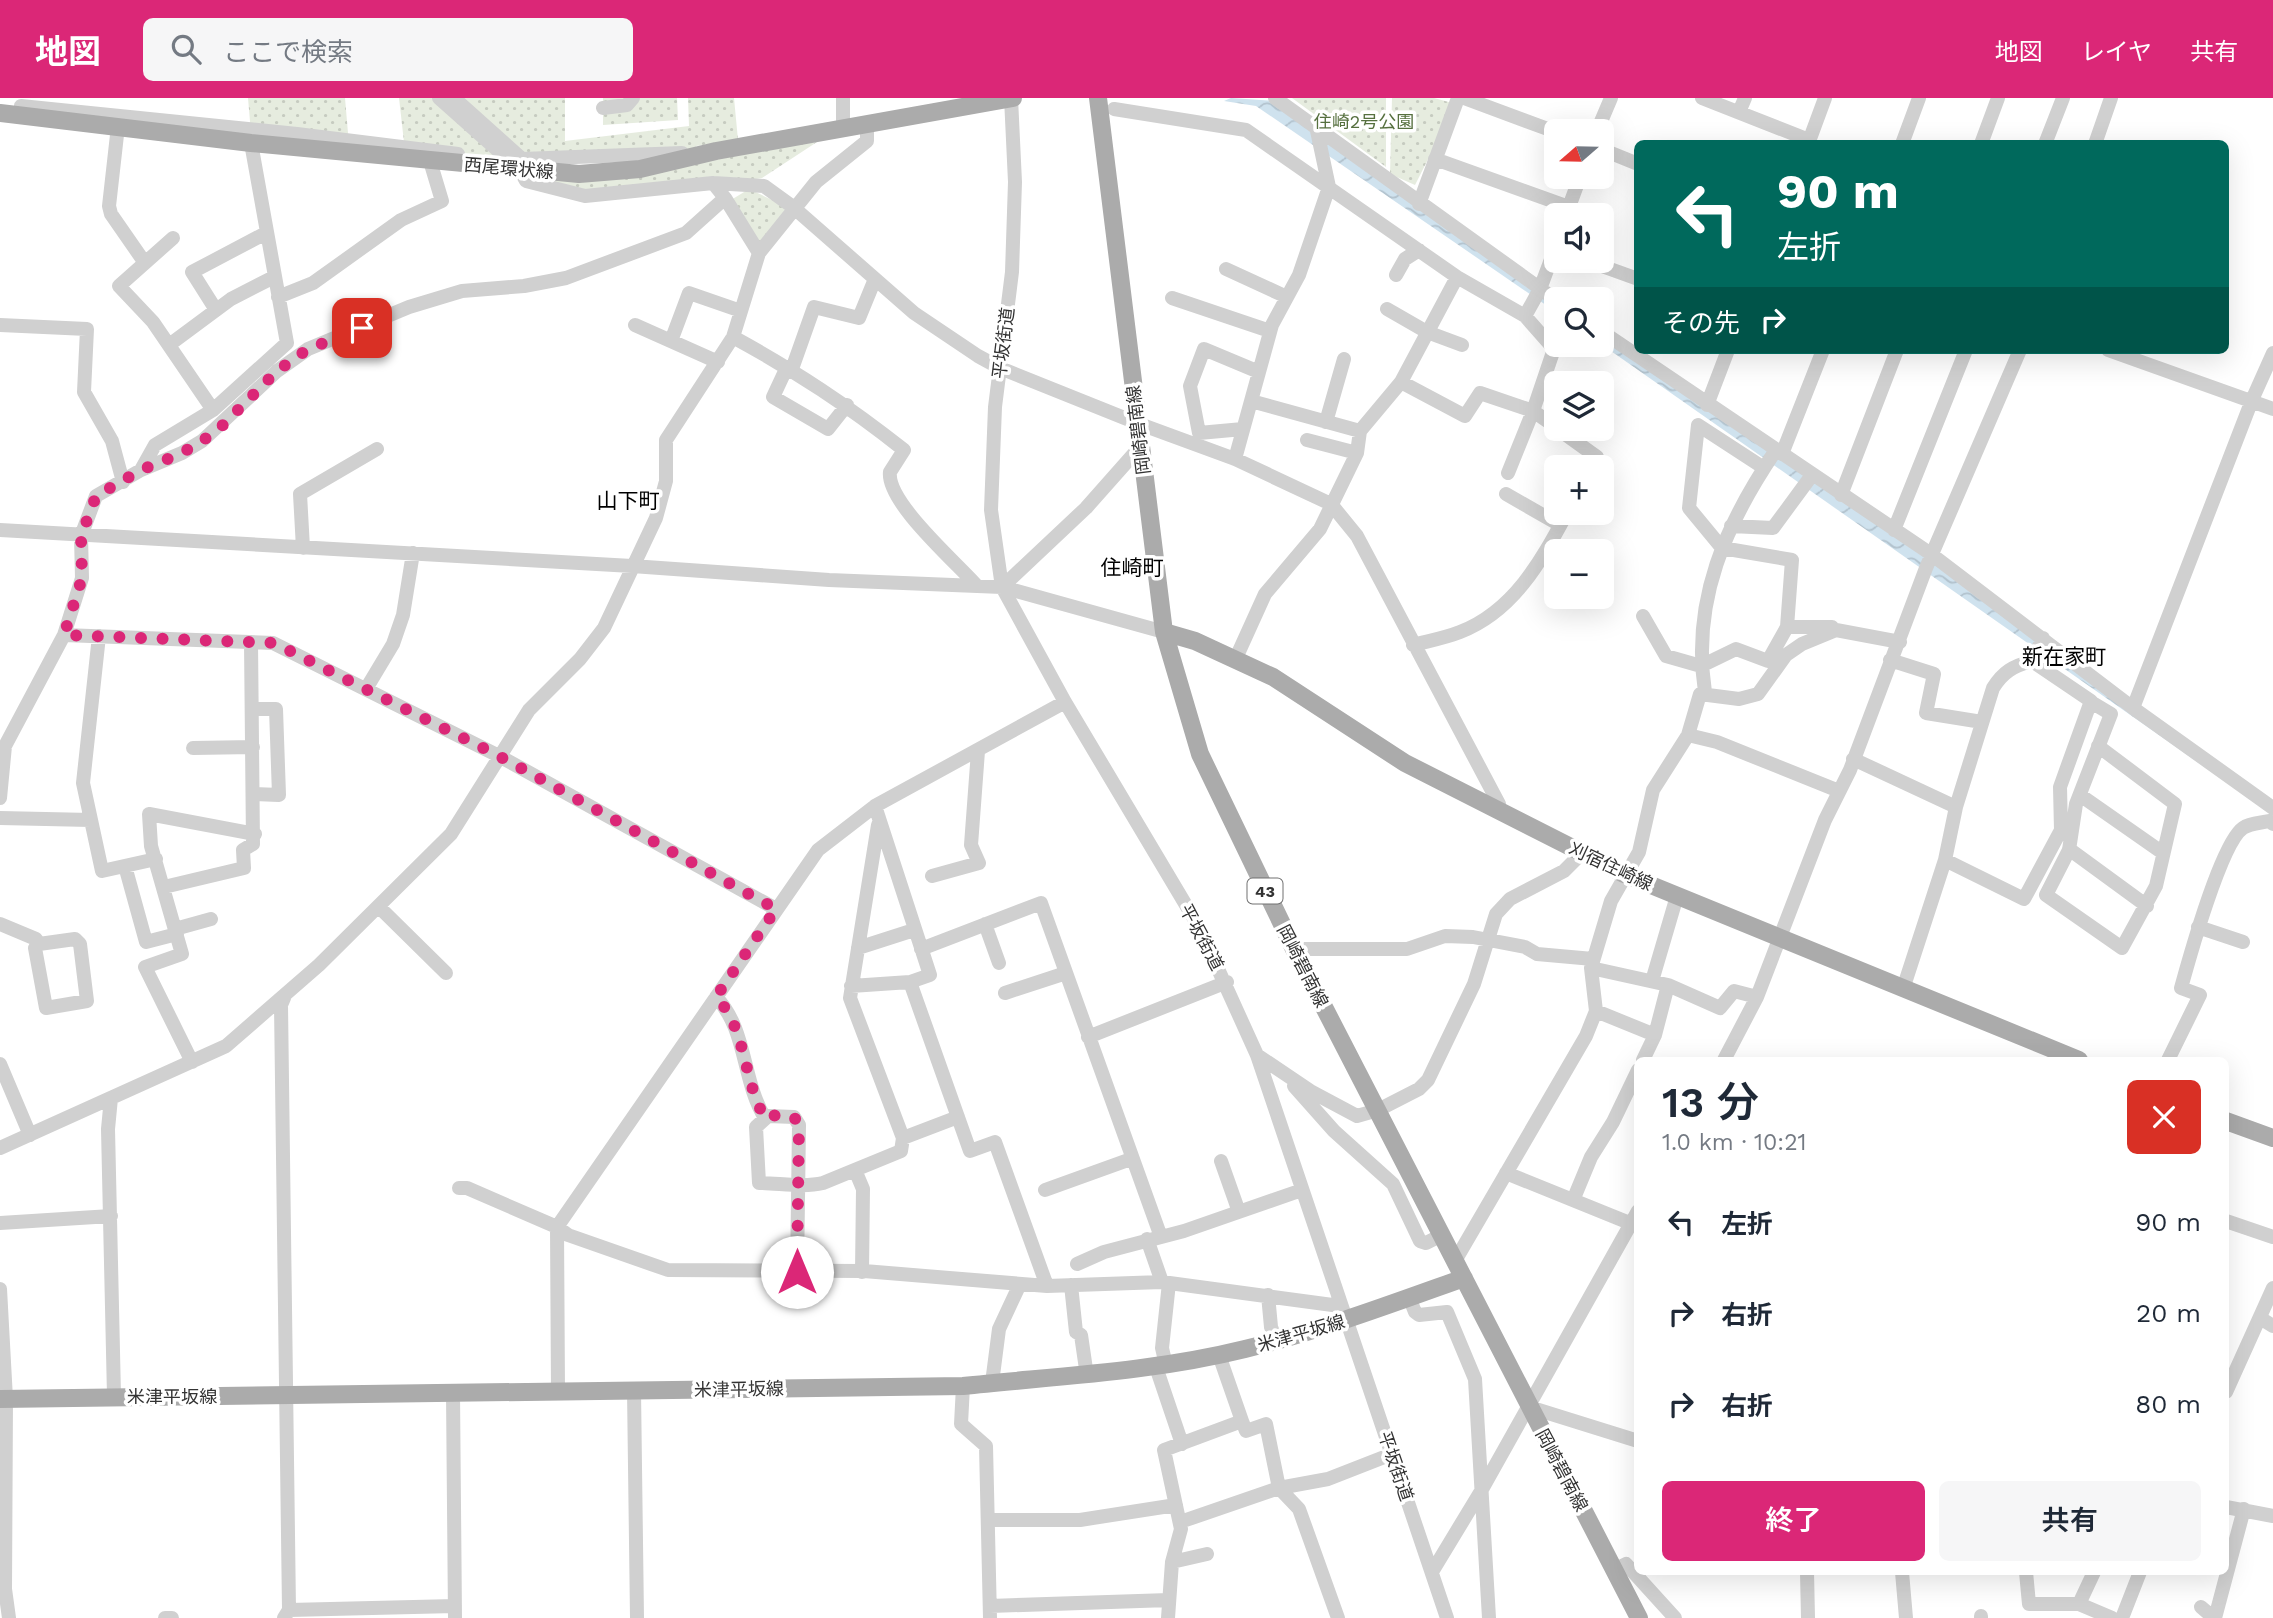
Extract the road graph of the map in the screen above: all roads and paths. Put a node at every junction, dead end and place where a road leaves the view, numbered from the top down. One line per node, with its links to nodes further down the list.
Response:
1 (434, 98): 21 (street)
2 (439, 98): 40 (street)
3 (454, 98): 35 (street)
4 (633, 98): 19 (street)
5 (1012, 98): 24 (main road, 西尾環状線); 88 (street, 平坂街道)
6 (1098, 98): 100 (main road, 岡崎碧南線 / 43)
7 (1275, 98): 27 (street)
8 (1458, 98): 37 (street)
9 (1464, 98): 26 (street)
10 (1611, 98): 23 (street)
11 (1702, 98): 17 (street)
12 (1825, 98): 29 (street)
13 (1919, 98): 30 (street)
14 (1998, 98): 31 (street)
15 (2063, 98): 32 (street)
16 (2111, 98): 33 (street)
17 (1742, 105): 28 (street)
18 (11, 108): 21 (main road, 西尾環状線)
19 (603, 108)
20 (1114, 109): 42 (street)
21 (80, 111): 25 (main road, 西尾環状線)
22 (843, 112): 24 (main road, 西尾環状線); 40 (main road, 西尾環状線)
23 (1602, 119)
24 (867, 125): 46 (street)
25 (118, 126): 34 (main road, 西尾環状線); 51 (street)
26 (1544, 128)
27 (1317, 129): 42 (street); 45 (street)
28 (1805, 140)
29 (1810, 140)
30 (1903, 140)
31 (1982, 140)
32 (2047, 140)
33 (2096, 140)
34 (251, 143): 38 (main road, 西尾環状線); 47 (street)
35 (682, 153)
36 (1614, 154): 39 (street)
37 (1436, 159): 44 (street); 45 (street)
38 (430, 161): 40 (main road, 西尾環状線); 62 (street)
39 (1634, 162)
40 (520, 170): 41 (street)
41 (713, 183): 43 (street); 46 (street)
42 (1329, 187): 49 (street); 63 (street)
43 (724, 198): 50 (street); 113 (street)
44 (1548, 203)
45 (1419, 204): 60 (street)
46 (793, 207): 50 (street); 59 (street)
47 (266, 233): 56 (street); 66 (street)
48 (173, 238): 51 (street)
49 (1419, 250): 55 (street); 57 (street)
50 (759, 253): 67 (street)
51 (145, 263): 76 (street)
52 (1226, 269): 63 (street)
53 (1614, 270): 58 (street)
54 (1546, 273): 60 (street)
55 (1396, 275)
56 (274, 277): 62 (street); 66 (street)
57 (1458, 277): 68 (street); 72 (street)
58 (1634, 278)
59 (875, 279): 87 (street); 88 (street)
60 (1540, 289): 61 (street); 68 (street)
61 (1544, 292)
62 (278, 297): 96 (street)
63 (1287, 297): 71 (street)
64 (1172, 298): 71 (street)
65 (1387, 309): 72 (street)
66 (216, 310): 76 (street)
67 (741, 311): 73 (street); 75 (street)
68 (1525, 316): 97 (street)
69 (0, 325): 116 (street)
70 (635, 325): 75 (street)
71 (1270, 331): 89 (street)
72 (1427, 332): 77 (street); 90 (street)
73 (733, 337): 86 (street); 87 (street)
74 (1614, 340): 94 (street)
75 (671, 341): 86 (street)
76 (169, 345): 96 (street)
77 (1462, 345)
78 (2273, 353): 91 (street)
79 (1726, 354): 94 (street)
80 (1821, 354): 108 (street)
81 (1895, 354): 118 (street)
82 (1964, 354): 124 (street)
83 (2018, 354): 129 (street)
84 (2120, 354): 91 (street)
85 (1345, 359): 99 (street)
86 (718, 362): 130 (street)
87 (790, 368): 93 (street); 93 (street)
88 (1000, 368): 100 (street); 132 (street, 平坂街道)
89 (1259, 372): 92 (street); 103 (street)
90 (1401, 382): 97 (street); 102 (street)
91 (2252, 400): 95 (street); 151 (street)
92 (1251, 401): 99 (street); 101 (street)
93 (847, 405): 131 (street)
94 (1707, 405): 108 (street)
95 (2273, 409)
96 (213, 411): 113 (street)
97 (1533, 411): 98 (street); 114 (street)
98 (1544, 419)
99 (1326, 422): 102 (street)
100 (1137, 423): 103 (street); 106 (main road, 岡崎碧南線 / 43)
101 (1243, 429): 103 (street); 111 (street)
102 (1360, 431): 109 (street)
103 (1193, 437): 111 (street)
104 (1307, 440): 109 (street)
105 (1575, 441): 110 (street)
106 (1140, 447): 132 (street); 136 (main road, 岡崎碧南線 / 43)
107 (377, 449): 126 (street)
108 (1779, 452): 112 (street); 115 (street)
109 (1357, 453): 119 (street)
110 (1594, 455)
111 (1235, 459): 119 (street)
112 (1764, 468): 122 (street); 127 (street)
113 (141, 470): 116 (street)
114 (1508, 473)
115 (1812, 475): 118 (street); 122 (street)
116 (123, 482): 125 (street)
117 (1507, 494): 120 (street)
118 (1841, 495): 124 (street)
119 (1331, 504): 142 (street); 143 (street)
120 (1544, 510)
121 (1561, 525): 142 (street)
122 (1731, 526): 127 (street)
123 (0, 530): 125 (street)
124 (1894, 530): 129 (street)
125 (81, 536): 126 (street); 137 (street)
126 (303, 548): 128 (street)
127 (1722, 548): 134 (street); 146 (street)
128 (413, 553): 130 (street); 147 (street)
129 (1931, 554): 139 (street); 141 (street)
130 (632, 566): 131 (street); 159 (street)
131 (977, 586): 132 (street)
132 (1002, 587): 136 (street); 149 (street, 平坂街道)
133 (1643, 616): 146 (street)
134 (1787, 627): 135 (street); 146 (street)
135 (1833, 627)
136 (1164, 632): 143 (main road, 刈宿住崎線); 198 (main road, 岡崎碧南線 / 43)
137 (64, 635): 138 (street); 164 (street)
138 (99, 636): 140 (street); 170 (street)
139 (2043, 638): 145 (street); 151 (street)
140 (251, 642): 147 (street); 152 (street)
141 (1900, 642): 144 (street); 148 (street)
142 (1413, 645): 167 (street)
143 (1236, 658): 167 (main road, 刈宿住崎線)
144 (1890, 660): 153 (street); 160 (street)
145 (2032, 661): 150 (street); 153 (street)
146 (1701, 666): 148 (street)
147 (366, 689): 159 (street)
148 (1705, 692): 154 (street)
149 (1065, 702): 158 (street); 205 (street, 平坂街道)
150 (2091, 702): 155 (street); 177 (street)
151 (2133, 708): 168 (street)
152 (252, 709): 156 (street); 162 (street)
153 (1982, 722): 166 (street)
154 (1688, 735): 161 (street); 179 (street)
155 (2098, 746): 163 (street); 175 (street)
156 (253, 747): 157 (street); 162 (street)
157 (193, 748)
158 (978, 751): 165 (street); 180 (street)
159 (499, 756): 184 (street); 185 (street)
160 (1853, 759): 161 (street); 166 (street)
161 (1839, 791): 192 (street)
162 (254, 794): 172 (street)
163 (2080, 795): 173 (street); 175 (street)
164 (0, 798)
165 (875, 806): 171 (street); 185 (street)
166 (1956, 807): 177 (street)
167 (1498, 809): 174 (main road, 刈宿住崎線)
168 (2272, 817): 189 (street)
169 (0, 818): 170 (street)
170 (90, 820): 178 (street)
171 (878, 823): 190 (street); 196 (street)
172 (255, 834): 176 (street); 181 (street)
173 (2069, 849): 183 (street); 183 (street)
174 (1582, 853): 179 (main road, 刈宿住崎線); 193 (street)
175 (2163, 853): 183 (street)
176 (156, 859): 178 (street); 181 (street)
177 (1945, 860): 208 (street)
178 (125, 866): 191 (street)
179 (1624, 874): 182 (main road, 刈宿住崎線); 200 (street)
180 (932, 876)
181 (164, 887): 191 (street)
182 (1677, 896): 192 (main road, 刈宿住崎線); 203 (street)
183 (2147, 906)
184 (379, 907): 201 (street); 212 (street)
185 (776, 909): 210 (street)
186 (211, 919): 191 (street)
187 (0, 924): 195 (street)
188 (985, 925): 197 (street); 199 (street); 202 (street)
189 (2198, 927): 194 (street); 220 (street)
190 (914, 930): 196 (street); 197 (street)
191 (176, 931): 221 (street)
192 (1780, 937): 208 (main road, 刈宿住崎線); 211 (street)
193 (1489, 939): 198 (street); 200 (street); 226 (street)
194 (2243, 942)
195 (38, 943): 195 (street)
196 (858, 948): 207 (street)
197 (921, 949): 204 (street)
198 (1294, 949): 226 (main road, 岡崎碧南線 / 43)
199 (999, 963)
200 (1592, 964): 203 (street); 213 (street)
201 (446, 973)
202 (1066, 973): 209 (street); 215 (street)
203 (1652, 981): 206 (street)
204 (910, 982): 207 (street); 227 (street)
205 (1227, 982): 215 (street); 216 (street, 平坂街道)
206 (1668, 985): 211 (street); 214 (street)
207 (851, 986): 231 (street)
208 (1903, 989): 219 (main road, 刈宿住崎線)
209 (1005, 993)
210 (716, 997): 228 (street); 249 (street)
211 (1757, 997): 218 (street)
212 (284, 998): 221 (street); 279 (street)
213 (1597, 1011): 214 (street); 237 (street)
214 (1654, 1035): 217 (street)
215 (1088, 1037): 234 (street)
216 (1257, 1055): 223 (street); 241 (street, 平坂街道)
217 (1644, 1057)
218 (1726, 1057)
219 (2072, 1057)
220 (2169, 1057)
221 (192, 1062): 225 (street)
222 (0, 1064): 230 (street)
223 (1274, 1064): 226 (street); 250 (street)
224 (1634, 1083): 242 (street)
225 (111, 1098): 230 (street); 244 (street)
226 (1378, 1110): 250 (main road, 岡崎碧南線 / 43)
227 (958, 1117): 231 (street); 261 (street)
228 (765, 1118): 238 (street); 238 (street)
229 (2229, 1122): 232 (main road)
230 (30, 1135): 233 (street)
231 (903, 1138): 236 (street)
232 (2273, 1138)
233 (0, 1148)
234 (1131, 1159): 240 (street); 252 (street)
235 (1221, 1161): 243 (street)
236 (855, 1170): 238 (street); 256 (street)
237 (1506, 1173): 242 (street); 253 (street)
238 (797, 1184): 255 (street)
239 (459, 1188): 249 (street)
240 (1045, 1190)
241 (1302, 1190): 243 (street); 266 (street, 平坂街道)
242 (1574, 1198): 245 (street)
243 (1240, 1212): 252 (street)
244 (111, 1216): 247 (street); 280 (street)
245 (1634, 1219)
246 (2229, 1222): 251 (street)
247 (0, 1223)
248 (1634, 1223): 282 (street)
249 (557, 1227): 255 (street); 277 (street)
250 (1442, 1235): 253 (main road, 岡崎碧南線 / 43)
251 (2273, 1237)
252 (1154, 1238): 254 (street); 258 (street)
253 (1455, 1261): 257 (main road, 岡崎碧南線 / 43)
254 (1077, 1264)
255 (797, 1272): 256 (street)
256 (862, 1272): 259 (street)
257 (1464, 1278): 265 (main road, 米津平坂線); 282 (main road, 岡崎碧南線 / 43)
258 (1166, 1282): 260 (street); 264 (street); 271 (street)
259 (1020, 1284): 261 (street); 273 (street)
260 (1071, 1285): 261 (street); 272 (street)
261 (1047, 1286)
262 (2273, 1288): 267 (street)
263 (0, 1289): 281 (street)
264 (1268, 1295): 266 (street); 269 (street)
265 (1409, 1297): 266 (main road, 米津平坂線); 289 (street)
266 (1343, 1313): 269 (main road, 米津平坂線); 286 (street, 平坂街道)
267 (2260, 1318): 268 (street); 274 (street)
268 (2273, 1326)
269 (1276, 1340): 270 (main road, 米津平坂線)
270 (1219, 1355): 271 (main road, 米津平坂線); 283 (street)
271 (1161, 1366): 272 (main road, 米津平坂線); 285 (street)
272 (1087, 1376): 273 (main road, 米津平坂線)
273 (992, 1383): 275 (main road, 米津平坂線)
274 (2229, 1384)
275 (963, 1386): 276 (main road, 米津平坂線); 294 (street)
276 (634, 1390): 277 (main road, 米津平坂線); 319 (street)
277 (558, 1391): 278 (main road, 米津平坂線)
278 (453, 1392): 279 (main road, 米津平坂線); 312 (street)
279 (284, 1395): 280 (main road, 米津平坂線); 314 (street)
280 (114, 1396): 281 (main road, 米津平坂線)
281 (3, 1399): 287 (street)
282 (1529, 1407): 284 (street); 289 (street); 299 (main road, 岡崎碧南線 / 43)
283 (1242, 1421): 285 (street); 288 (street)
284 (1634, 1440)
285 (1182, 1444): 290 (street)
286 (1392, 1454): 288 (street); 300 (street, 平坂街道)
287 (2, 1459): 309 (street)
288 (1279, 1488): 295 (street); 321 (street)
289 (1481, 1491): 300 (street); 323 (street)
290 (1176, 1506): 294 (street); 295 (street)
291 (2229, 1507): 292 (street)
292 (2244, 1509): 293 (street); 297 (street)
293 (2273, 1516)
294 (988, 1520): 313 (street)
295 (1180, 1522): 298 (street)
296 (1207, 1554): 298 (street)
297 (2229, 1554)
298 (1172, 1562): 310 (street)
299 (1614, 1570): 301 (street); 324 (main road, 岡崎碧南線 / 43)
300 (1432, 1572): 322 (street, 平坂街道)
301 (1634, 1573)
302 (1636, 1575): 325 (street)
303 (1807, 1575): 326 (street)
304 (1902, 1575): 327 (street)
305 (2026, 1575): 311 (street)
306 (2093, 1575): 311 (street)
307 (2139, 1575): 329 (street)
308 (2222, 1575): 315 (street)
309 (2, 1590): 316 (street)
310 (1169, 1600): 313 (street); 320 (street)
311 (2079, 1604): 328 (street)
312 (455, 1612): 314 (street)
313 (990, 1612)
314 (286, 1614)
315 (2209, 1615)
316 (9, 1618)
317 (165, 1618): 318 (street)
318 (172, 1618)
319 (637, 1618)
320 (1168, 1618)
321 (1338, 1618)
322 (1447, 1618)
323 (1489, 1618)
324 (1639, 1618)
325 (1675, 1618)
326 (1808, 1618)
327 (1906, 1618)
328 (2112, 1618)
329 (2122, 1618)

